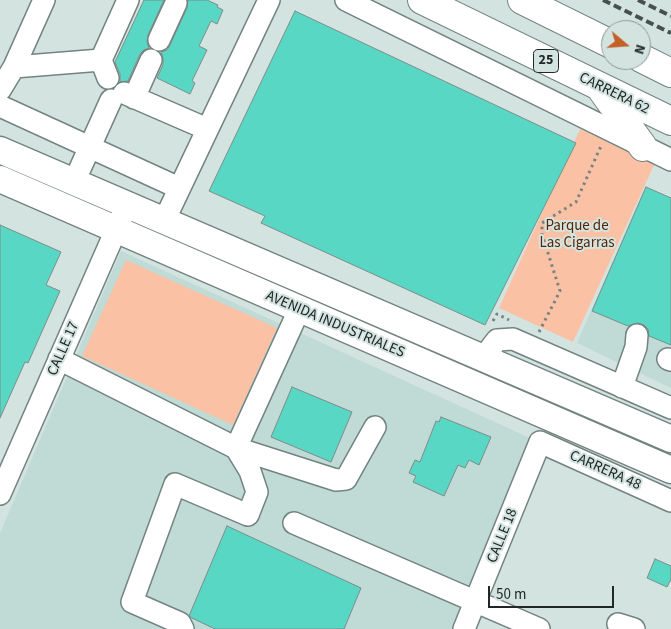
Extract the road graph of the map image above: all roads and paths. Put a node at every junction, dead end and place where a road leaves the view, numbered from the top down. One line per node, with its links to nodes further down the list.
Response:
1 (44, 0): 12 (street)
2 (128, 0): 12 (street)
3 (269, 0): 19 (street)
4 (346, 0): 20 (street)
5 (422, 0): 14 (highway, CARRERA 62 / 25)
6 (522, 0): 8 (highway)
7 (175, 1): 9 (street)
8 (601, 39)
9 (159, 40)
10 (150, 60): 16 (street)
11 (651, 63): 13 (highway)
12 (14, 67): 15 (street)
13 (671, 73)
14 (600, 87): 18 (highway, CARRERA 62 / 25); 21 (highway)
15 (0, 90)
16 (123, 97): 19 (street); 22 (street)
17 (0, 106): 22 (street)
18 (671, 121)
19 (207, 129): 27 (street)
20 (609, 130): 21 (street); 32 (path)
21 (643, 147): 24 (street)
22 (91, 148): 26 (street); 27 (street)
23 (0, 150): 26 (main road, AVENIDA INDUSTRIALES)
24 (671, 160)
25 (0, 179): 30 (main road, AVENIDA INDUSTRIALES)
26 (74, 182): 28 (main road, AVENIDA INDUSTRIALES)
27 (179, 188): 29 (street)
28 (127, 205): 29 (main road, AVENIDA INDUSTRIALES); 30 (street, CALLE 17)
29 (164, 221): 34 (main road, AVENIDA INDUSTRIALES)
30 (116, 230): 31 (main road, AVENIDA INDUSTRIALES); 35 (street, CALLE 17)
31 (299, 310): 41 (street); 42 (main road, AVENIDA INDUSTRIALES)
32 (539, 333)
33 (637, 335): 36 (street)
34 (484, 357): 36 (street); 39 (main road, AVENIDA INDUSTRIALES)
35 (59, 359): 41 (street); 43 (street, CALLE 17)
36 (622, 387): 37 (street)
37 (671, 408)
38 (375, 427): 41 (street)
39 (671, 439)
40 (540, 442): 44 (street, CARRERA 48); 46 (street, CALLE 18)
41 (236, 448): 47 (street)
42 (671, 470)
43 (0, 494)
44 (671, 501)
45 (294, 523): 46 (street)
46 (476, 602): 48 (street, CALLE 18); 49 (street)
47 (183, 629)
48 (464, 629)
49 (539, 629)

